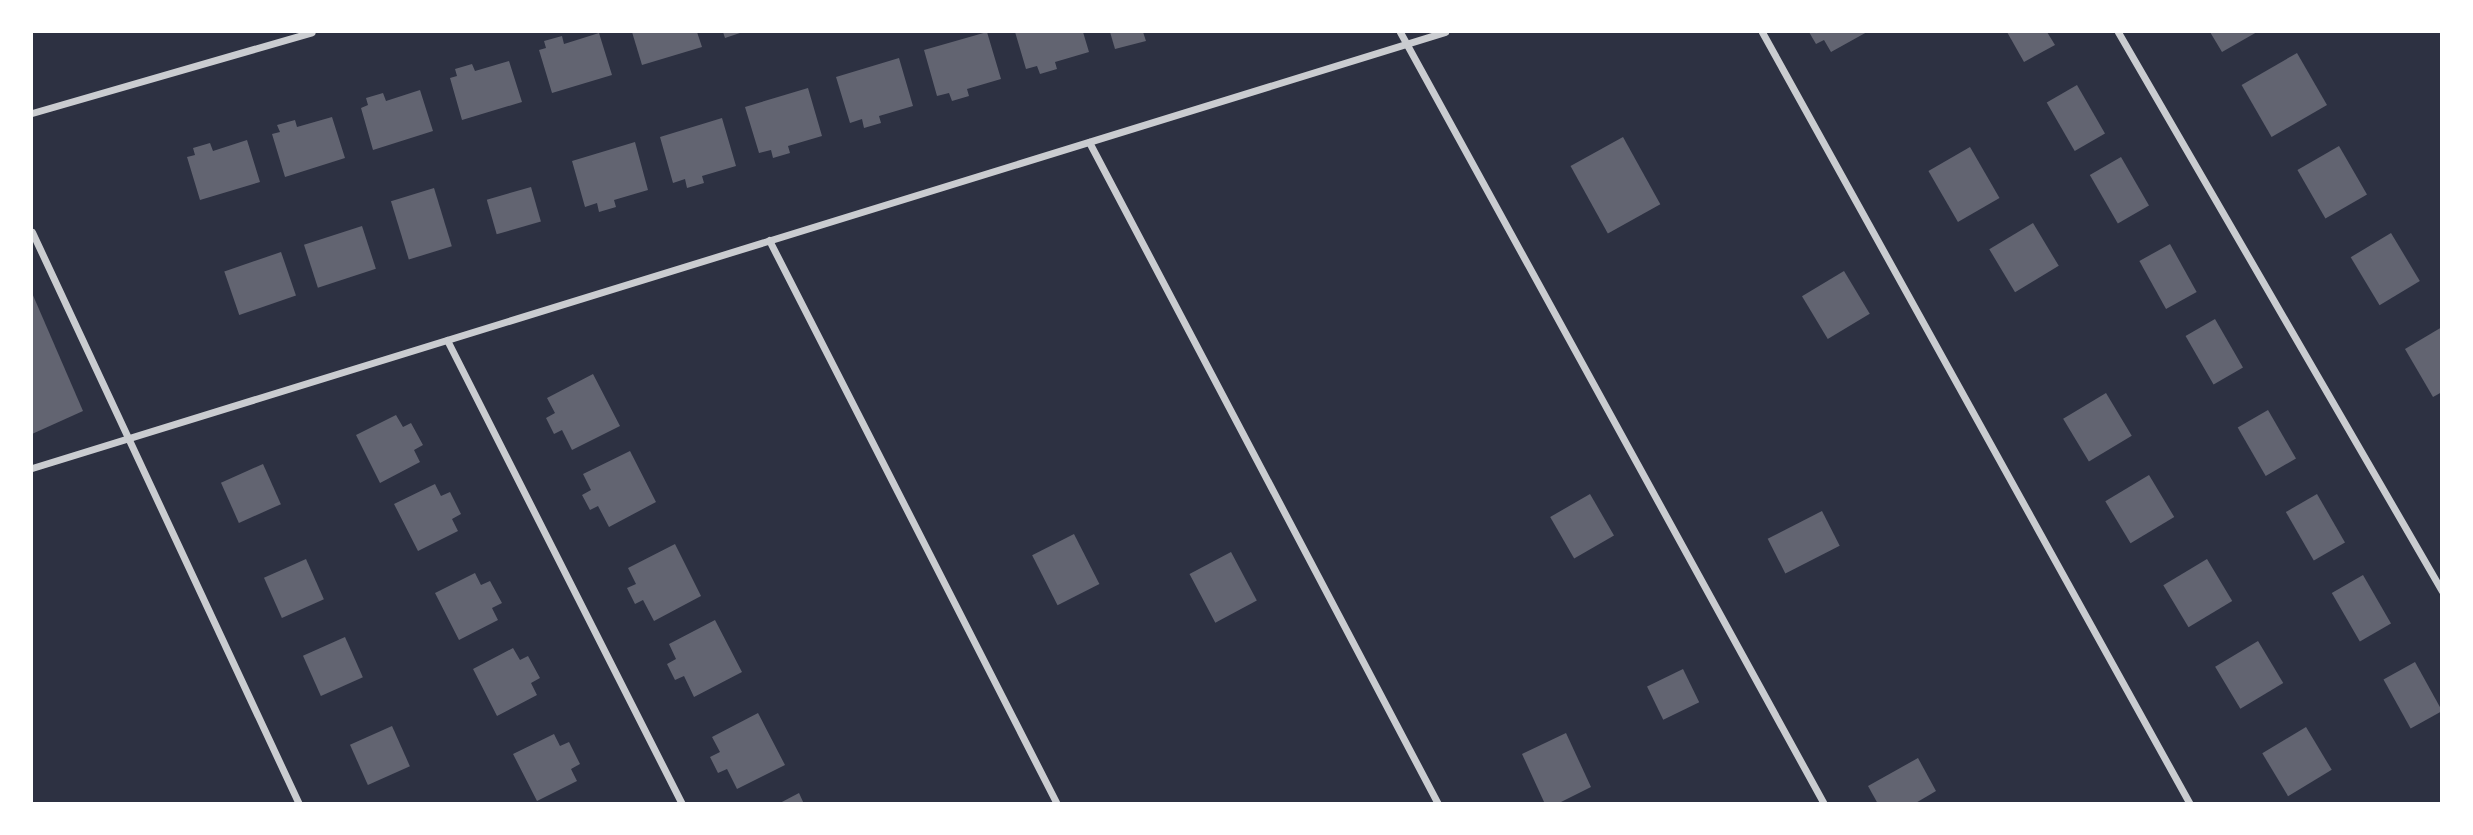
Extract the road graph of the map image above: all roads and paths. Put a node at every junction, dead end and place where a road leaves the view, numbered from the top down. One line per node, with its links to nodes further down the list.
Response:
1 (306, 32): 7 (street)
2 (1401, 32): 6 (street)
3 (1445, 32): 6 (street)
4 (1762, 32): 20 (street)
5 (2118, 32): 14 (street)
6 (1407, 43): 8 (street); 19 (street)
7 (32, 113)
8 (1089, 142): 10 (street); 18 (street)
9 (32, 232): 12 (street)
10 (769, 240): 11 (street); 17 (street)
11 (447, 340): 12 (street); 16 (street)
12 (126, 439): 13 (street); 15 (street)
13 (32, 468)
14 (2441, 591)
15 (299, 803)
16 (682, 803)
17 (1057, 803)
18 (1438, 803)
19 (1824, 803)
20 (2190, 803)

